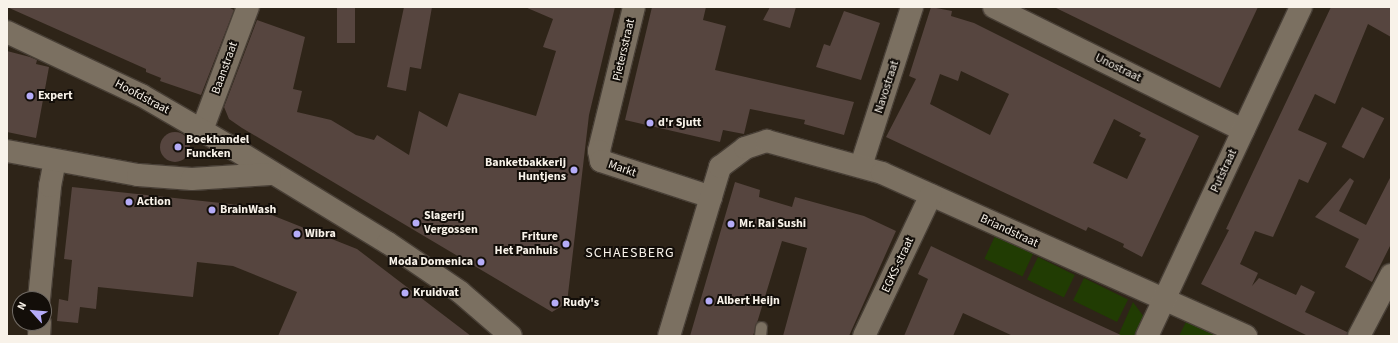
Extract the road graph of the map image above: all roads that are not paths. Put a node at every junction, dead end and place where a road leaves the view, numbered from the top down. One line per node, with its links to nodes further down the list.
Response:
1 (248, 7): 8 (street, Baanstraat)
2 (634, 7): 7 (street, Pietersstraat)
3 (912, 7): 12 (street, Navostraat)
4 (994, 7): 9 (street, Unostraat)
5 (1301, 7): 9 (street, Putstraat)
6 (7, 32): 8 (street, Hoofdstraat)
7 (614, 92): 15 (street, Markt)
8 (202, 130): 13 (street, Hoofdstraat)
9 (1243, 130): 18 (street, Putstraat)
10 (7, 151): 11 (street)
11 (55, 161): 13 (street); 17 (street)
12 (861, 166): 14 (street, Briandstraat); 15 (street, Briandstraat)
13 (270, 174): 19 (street, Hoofdstraat)
14 (931, 195): 18 (street, Briandstraat); 21 (street, EGKS-straat)
15 (711, 197): 20 (street)
16 (1391, 275): 24 (street)
17 (40, 291)
18 (1164, 299): 22 (street, Putstraat); 23 (street, Briandstraat)
19 (511, 336)
20 (669, 336)
21 (864, 336)
22 (1147, 336)
23 (1246, 336)
24 (1359, 336)

